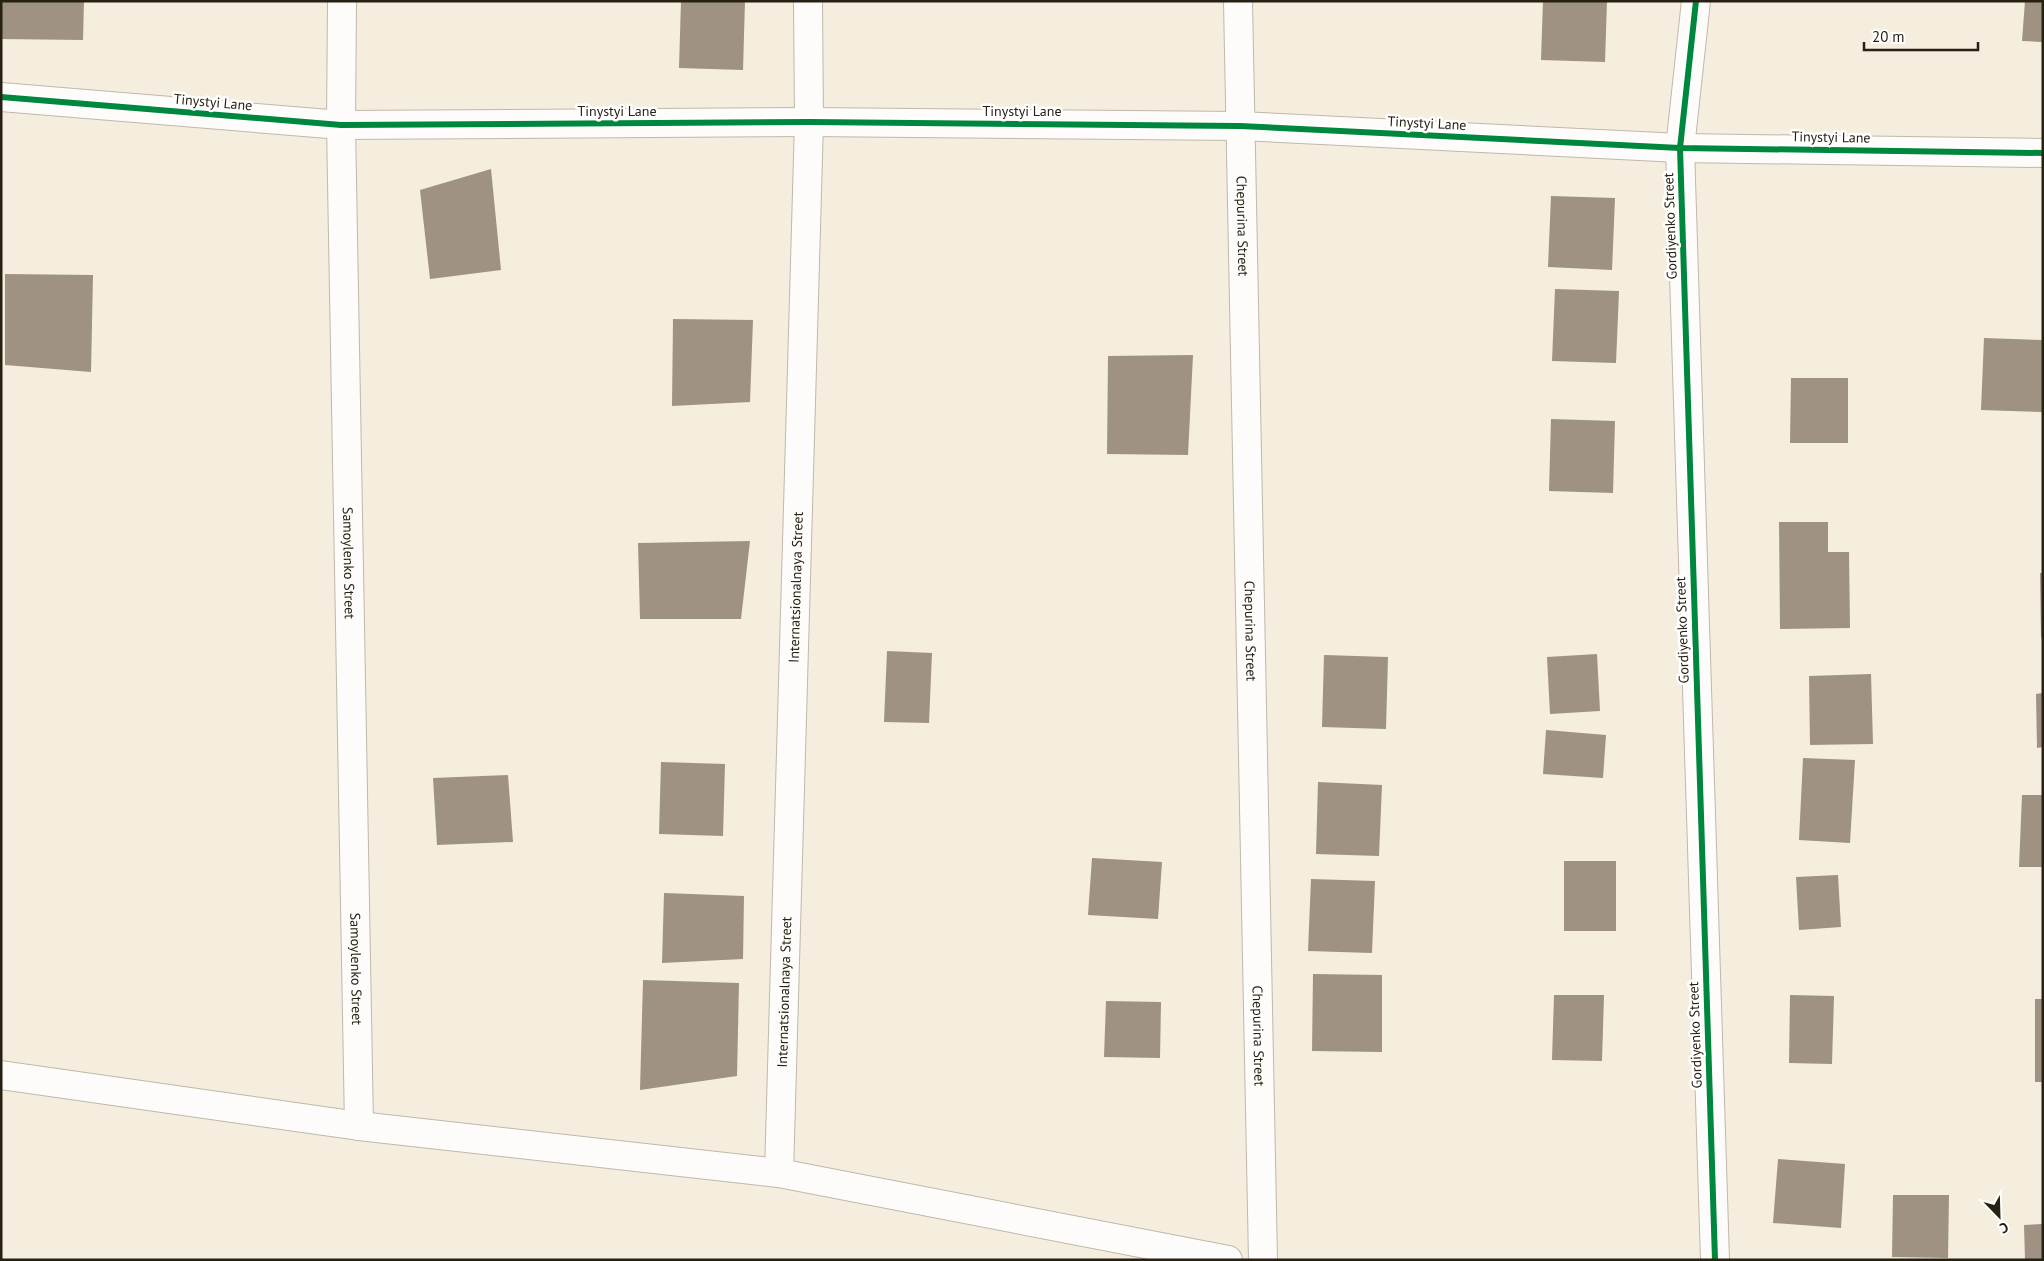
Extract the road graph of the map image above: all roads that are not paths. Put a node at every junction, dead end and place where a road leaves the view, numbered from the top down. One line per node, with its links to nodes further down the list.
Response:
1 (342, 1): 7 (street, Samoylenko Street)
2 (808, 1): 6 (street, Internatsionalnaya Street)
3 (1238, 1): 8 (street, Chepurina Street)
4 (1696, 1): 9 (street, Gordiyenko Street)
5 (1, 97): 7 (street, Tinystyi Lane)
6 (809, 122): 7 (street, Tinystyi Lane); 8 (street, Tinystyi Lane); 13 (street, Internatsionalnaya Street)
7 (341, 125): 12 (street, Samoylenko Street)
8 (1240, 126): 9 (street, Tinystyi Lane); 15 (street, Chepurina Street)
9 (1680, 148): 10 (street, Tinystyi Lane); 16 (street, Gordiyenko Street)
10 (2043, 153)
11 (1, 1075): 12 (street)
12 (359, 1126): 13 (street)
13 (779, 1173): 14 (street)
14 (1211, 1258)
15 (1263, 1260)
16 (1714, 1260)

